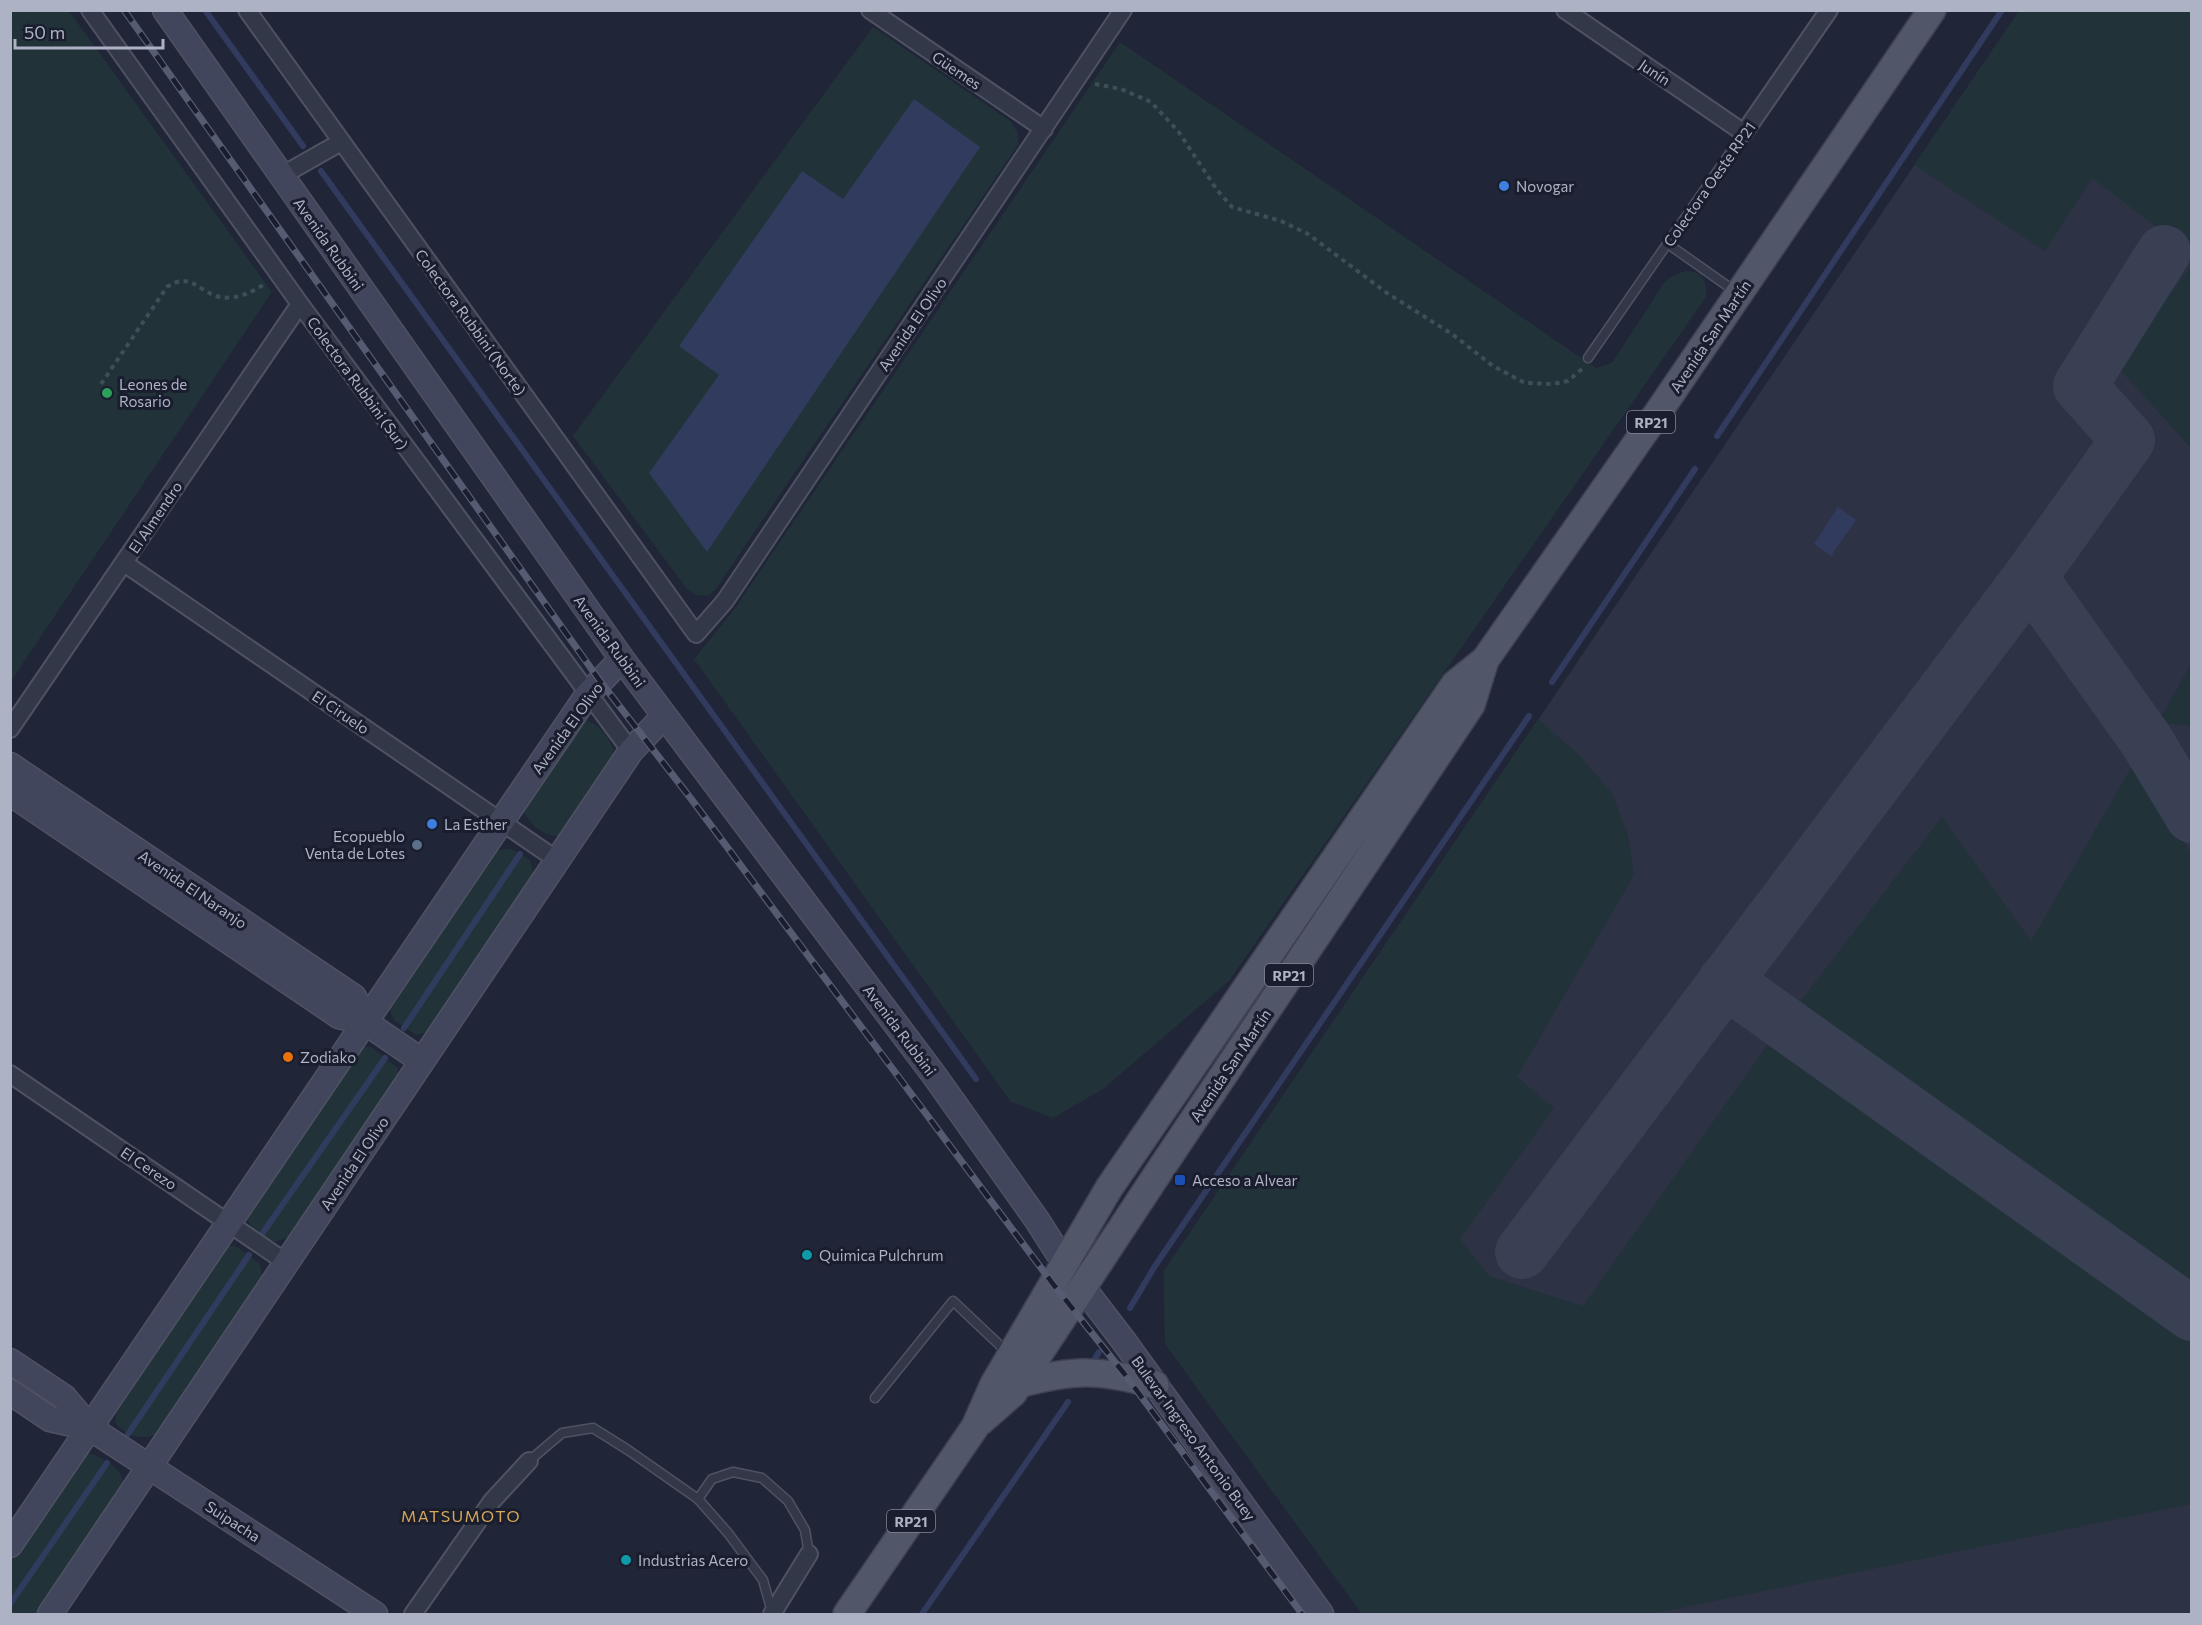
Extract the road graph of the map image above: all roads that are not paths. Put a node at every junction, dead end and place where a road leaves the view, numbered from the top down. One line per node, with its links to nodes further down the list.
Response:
1 (90, 10): 15 (street, Colectora Rubbini (Sur))
2 (165, 10): 12 (street, Avenida Rubbini)
3 (247, 10): 11 (street, Colectora Rubbini (Norte))
4 (870, 10): 9 (street, Güemes)
5 (1123, 10): 9 (street, Avenida El Olivo)
6 (1565, 10): 10 (street, Junín)
7 (1830, 10): 10 (street, Colectora Oeste RP21)
8 (1932, 10): 14 (main road, Avenida San Martín / RP21)
9 (1044, 129): 18 (street, Avenida El Olivo)
10 (1744, 133): 13 (lane, Colectora Oeste RP21)
11 (341, 142): 12 (street); 18 (street, Colectora Rubbini (Norte))
12 (281, 176): 19 (street, Avenida Rubbini)
13 (1668, 244): 14 (lane); 16 (lane, Colectora Oeste RP21)
14 (1738, 294): 20 (main road, Avenida San Martín / RP21)
15 (300, 304): 17 (street, El Almendro); 21 (street, Colectora Rubbini (Sur))
16 (1588, 358)
17 (124, 563): 23 (street, El Almendro); 27 (street, El Ciruelo)
18 (696, 634)
19 (622, 658): 21 (street, Avenida El Olivo); 22 (street, Avenida Rubbini)
20 (1485, 660): 34 (main road, Avenida San Martín / RP21); 35 (main road, Avenida San Martín / RP21)
21 (588, 694): 24 (street, Colectora Rubbini (Sur)); 27 (street, Avenida El Olivo)
22 (664, 716): 24 (street, Avenida El Olivo); 34 (street, Avenida Rubbini)
23 (10, 729)
24 (631, 751): 28 (street, Avenida El Olivo)
25 (10, 765): 29 (street, Avenida El Naranjo)
26 (10, 793): 29 (street, Avenida El Naranjo)
27 (501, 822): 28 (street, El Ciruelo); 29 (street, Avenida El Olivo)
28 (557, 860): 30 (street, Avenida El Olivo)
29 (365, 1022): 30 (street, Avenida El Naranjo); 32 (street, Avenida El Olivo)
30 (422, 1061): 33 (street, Avenida El Olivo)
31 (10, 1074): 32 (street, El Cerezo)
32 (230, 1222): 33 (street, El Cerezo); 43 (street, Avenida El Olivo)
33 (287, 1263): 45 (street, Avenida El Olivo)
34 (1065, 1264): 35 (street, Bulevar Ingreso Antonio Buey); 36 (main road, Avenida San Martín / RP21)
35 (1083, 1287): 38 (main road, Avenida San Martín / RP21); 39 (street, Bulevar Ingreso Antonio Buey)
36 (1011, 1355): 41 (lane); 42 (main road, Avenida San Martín / RP21)
37 (10, 1360): 43 (street)
38 (1019, 1384): 39 (main road); 42 (main road, Avenida San Martín / RP21)
39 (1155, 1385): 54 (street, Bulevar Ingreso Antonio Buey)
40 (10, 1392): 43 (street)
41 (875, 1398)
42 (975, 1427): 53 (main road, Avenida San Martín / RP21)
43 (90, 1428): 45 (street, Suipacha); 47 (street, Avenida El Olivo)
44 (529, 1461): 46 (lane); 51 (street)
45 (148, 1466): 49 (street, Avenida El Olivo); 50 (street, Suipacha)
46 (698, 1499): 48 (lane); 52 (lane)
47 (10, 1545)
48 (809, 1554): 52 (street)
49 (50, 1614)
50 (375, 1614)
51 (413, 1614)
52 (773, 1614)
53 (847, 1614)
54 (1321, 1614)

